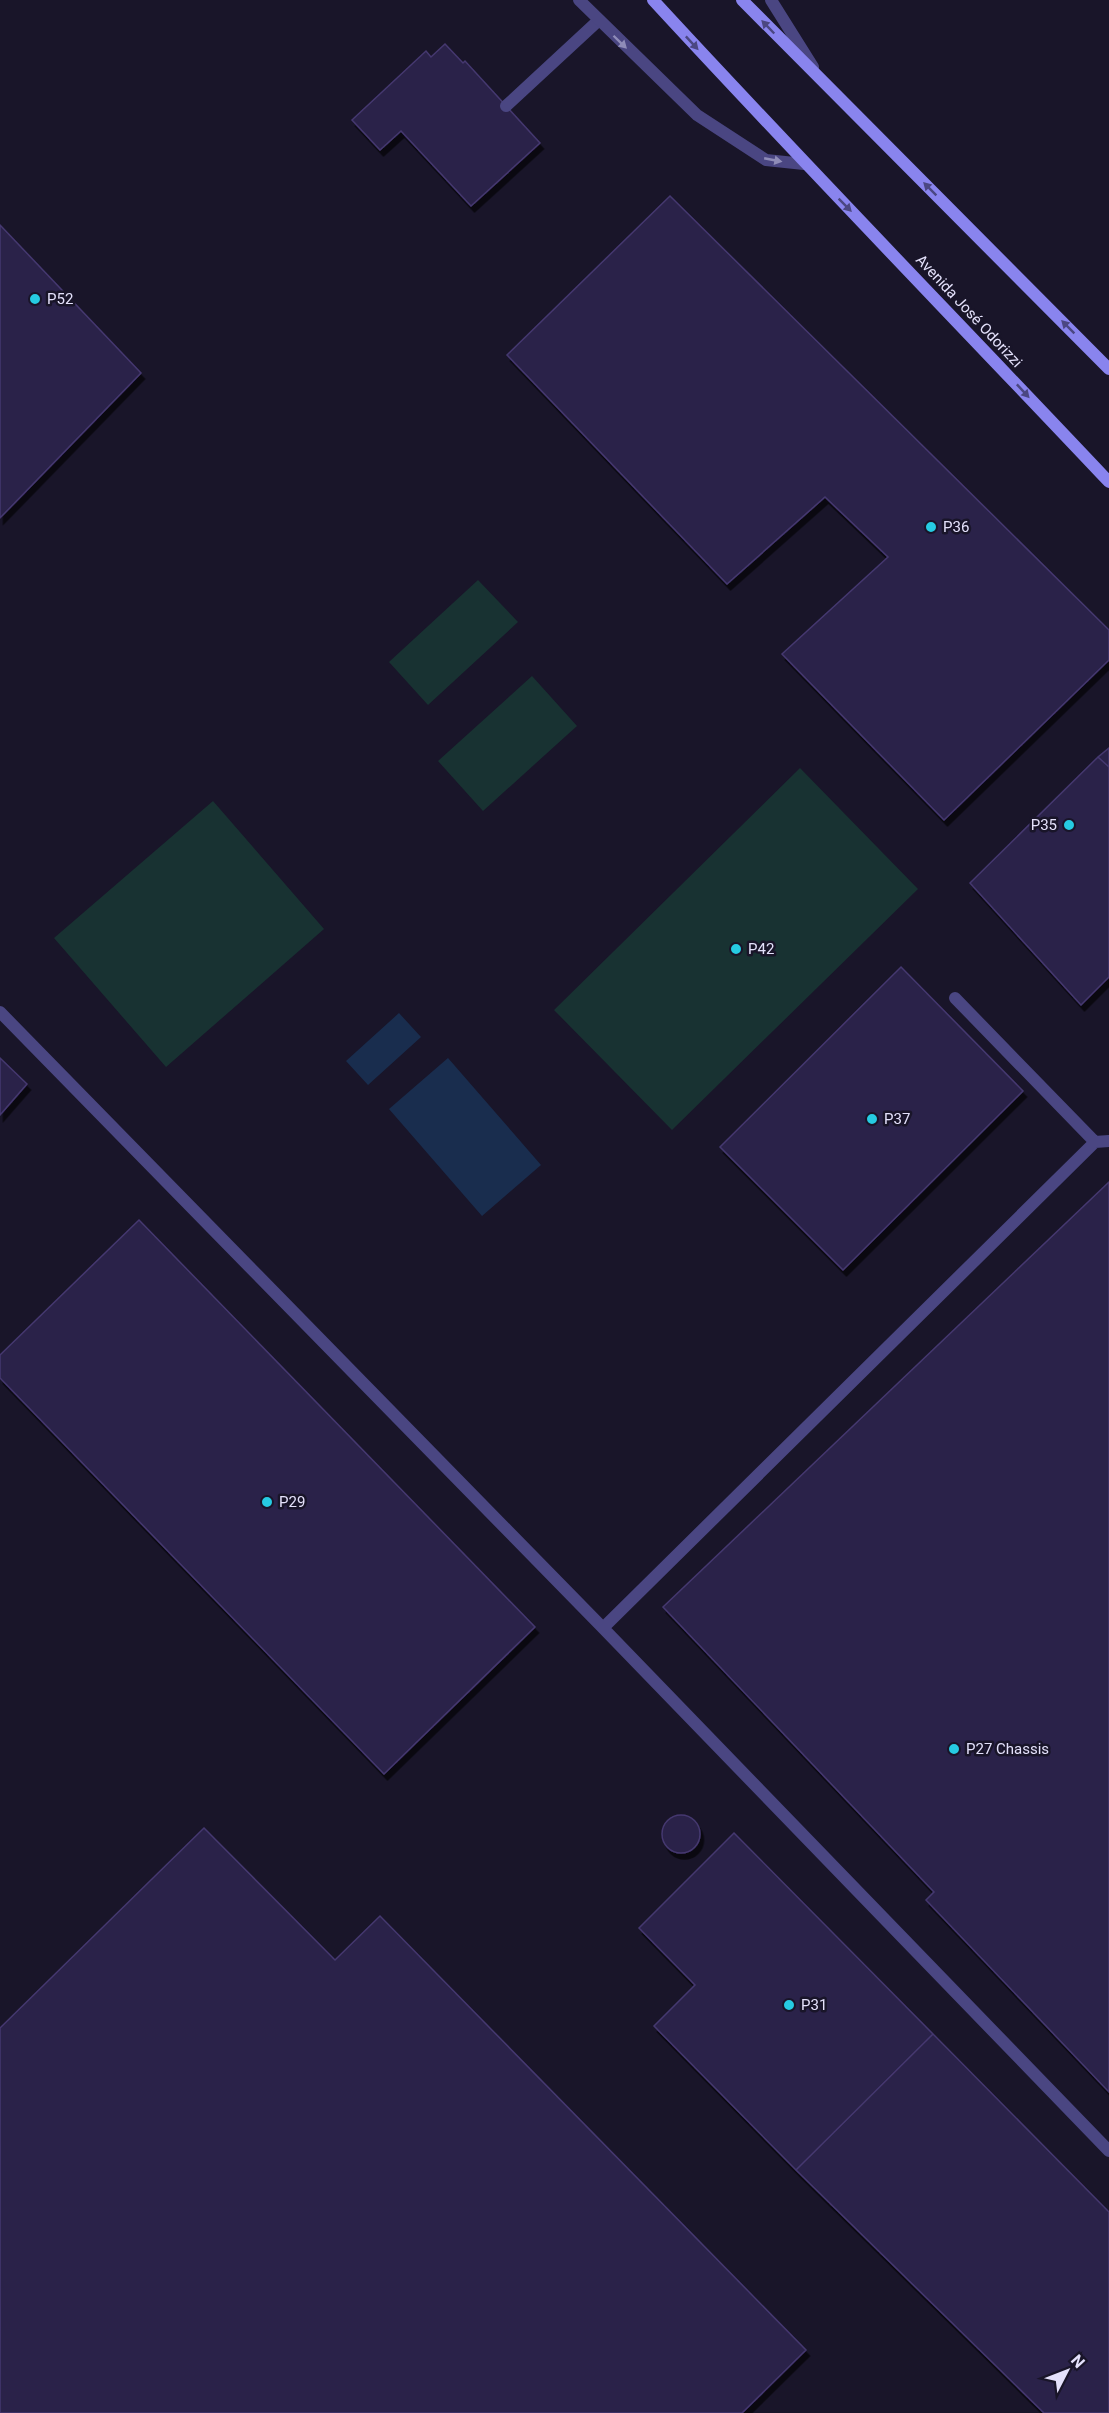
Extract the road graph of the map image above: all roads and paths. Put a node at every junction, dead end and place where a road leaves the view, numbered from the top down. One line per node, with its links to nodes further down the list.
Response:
1 (579, 0): 5 (street)
2 (653, 0): 8 (main road, Avenida José Odorizzi, one-way to 8)
3 (742, 0): 6 (main road, one-way to 3)
4 (771, 0): 6 (street)
5 (598, 21): 7 (street); 8 (street, one-way to 8)
6 (823, 83): 9 (main road, one-way to 6)
7 (506, 106)
8 (804, 164): 10 (main road, Avenida José Odorizzi, one-way to 10)
9 (1109, 369)
10 (1109, 482)
11 (955, 998): 14 (street)
12 (0, 1012): 15 (street)
13 (1109, 1141): 14 (street)
14 (1095, 1142): 15 (street)
15 (603, 1628): 16 (street)
16 (1109, 2151)

